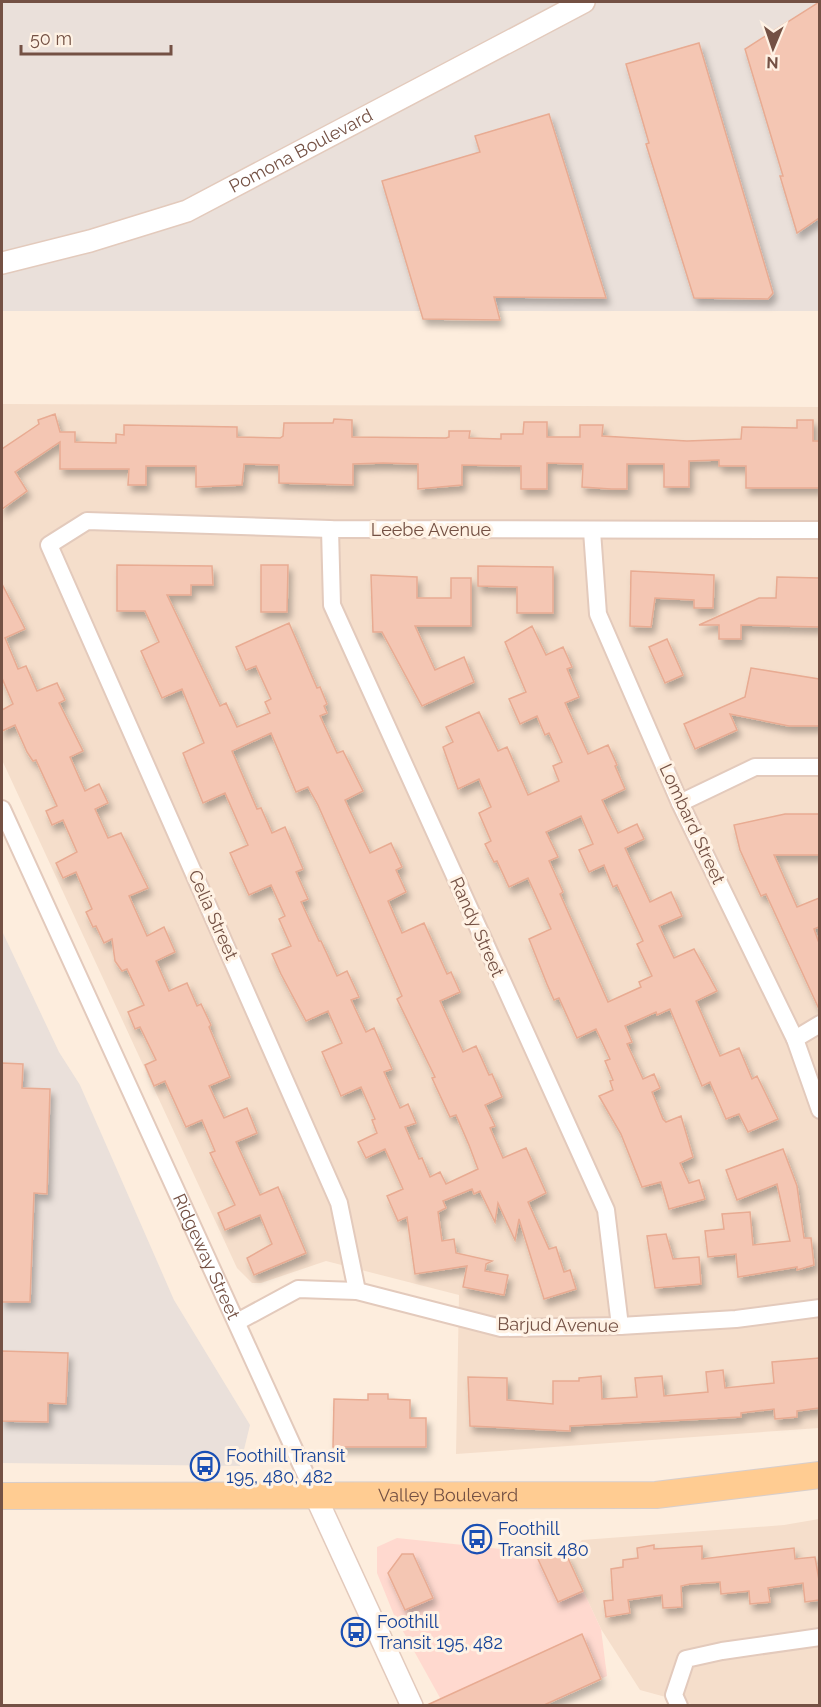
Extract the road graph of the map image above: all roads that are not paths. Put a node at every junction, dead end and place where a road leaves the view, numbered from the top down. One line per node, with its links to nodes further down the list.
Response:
1 (584, 2): 2 (street, Pomona Boulevard)
2 (2, 263)
3 (330, 530): 5 (street, Leebe Avenue); 6 (street, Leebe Avenue); 16 (street, Randy Street)
4 (819, 530): 5 (street, Leebe Avenue)
5 (592, 531): 8 (street, Lombard Street)
6 (50, 545): 13 (street, Celia Street)
7 (819, 767): 8 (street)
8 (680, 803): 11 (street, Lombard Street)
9 (2, 808): 15 (street, Ridgeway Street)
10 (819, 1024): 11 (street)
11 (795, 1040): 12 (street, Lombard Street)
12 (819, 1110)
13 (357, 1291): 15 (street, Barjud Avenue); 16 (street, Barjud Avenue)
14 (819, 1308): 16 (street, Barjud Avenue)
15 (237, 1322): 18 (street, Ridgeway Street)
16 (620, 1326)
17 (819, 1475): 18 (main road, Valley Boulevard)
18 (315, 1495): 19 (main road, Valley Boulevard); 22 (street, Ridgeway Street)
19 (2, 1496)
20 (819, 1637): 21 (street)
21 (677, 1700)
22 (412, 1706)

